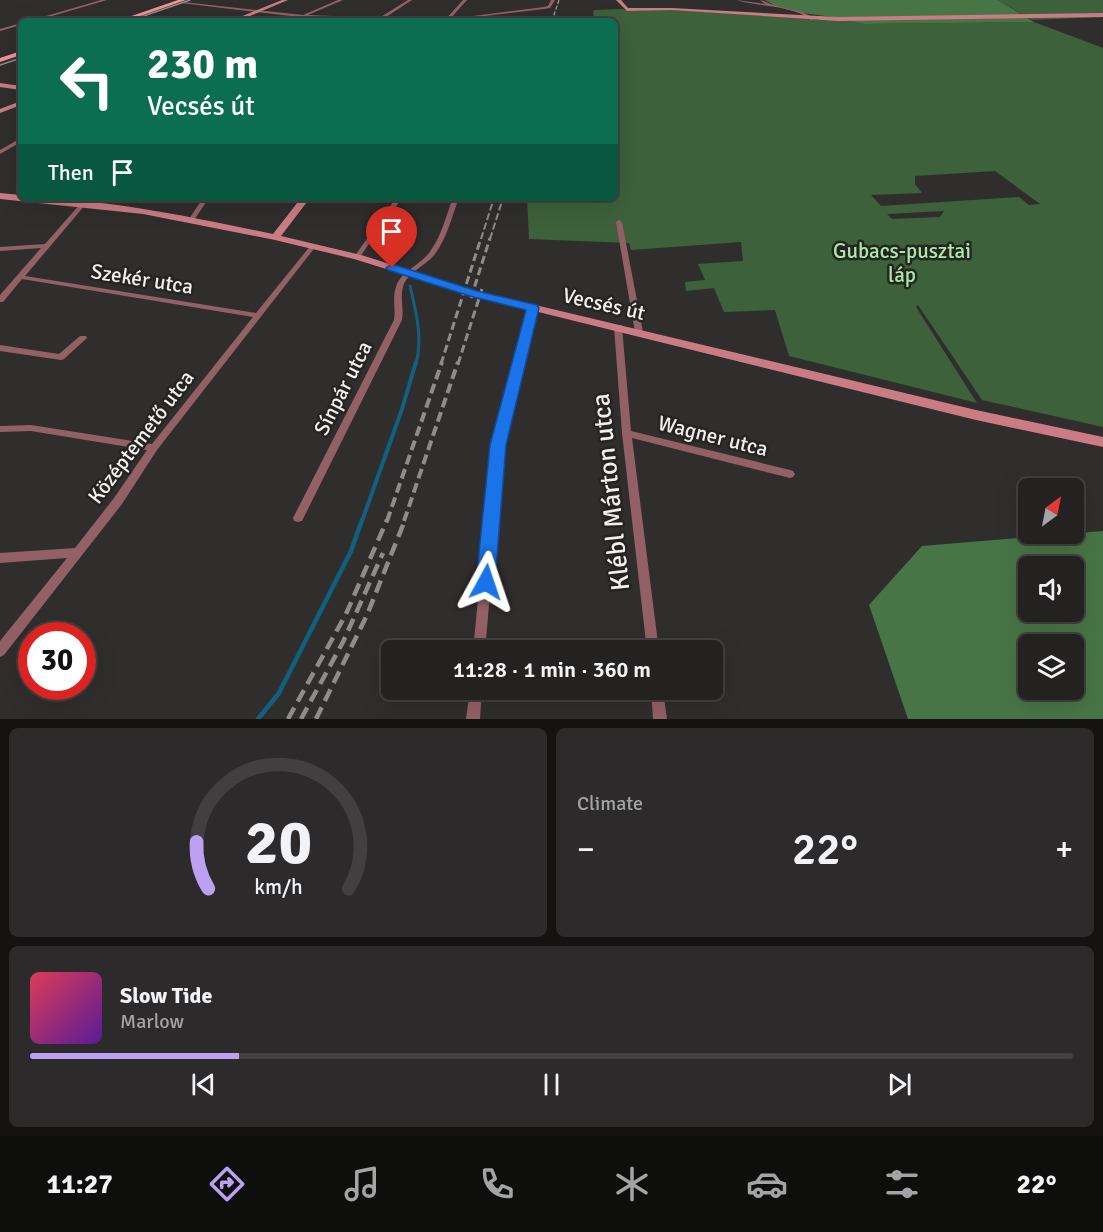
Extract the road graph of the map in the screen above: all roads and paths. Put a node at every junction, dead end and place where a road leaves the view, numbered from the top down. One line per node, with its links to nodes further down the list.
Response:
1 (105, 0): 20 (street)
2 (151, 0): 12 (street)
3 (286, 0): 15 (street)
4 (341, 0): 17 (street)
5 (410, 0): 26 (street)
6 (465, 0): 27 (street)
7 (553, 0): 18 (street)
8 (618, 0): 14 (street)
9 (681, 0): 14 (street)
10 (738, 0): 13 (street)
11 (762, 0): 13 (street)
12 (177, 2): 15 (street); 21 (main road); 22 (main road)
13 (769, 6): 29 (street)
14 (693, 10): 29 (street)
15 (258, 11): 17 (street); 23 (street)
16 (1103, 15): 29 (street)
17 (303, 16): 24 (street); 25 (street)
18 (469, 17): 19 (street); 28 (street)
19 (511, 17)
20 (42, 18)
21 (124, 18)
22 (129, 18)
23 (240, 18)
24 (298, 18)
25 (340, 18)
26 (379, 18)
27 (449, 18)
28 (463, 18)
29 (812, 19)
30 (18, 25): 31 (street)
31 (0, 30)
32 (18, 54): 33 (main road)
33 (0, 60)
34 (0, 85): 35 (street)
35 (18, 88)
36 (18, 104): 37 (street)
37 (0, 111)
38 (18, 142): 39 (street)
39 (0, 152)
40 (0, 196): 41 (street)
41 (18, 198)
42 (84, 201): 47 (street, Vecsés út); 50 (street)
43 (204, 201): 47 (street)
44 (304, 201): 49 (street)
45 (397, 201): 53 (street)
46 (455, 201): 54 (street)
47 (192, 219): 49 (street, Vecsés út)
48 (619, 222): 60 (street)
49 (276, 237): 51 (street, Vecsés út)
50 (47, 246): 52 (street); 55 (street)
51 (313, 246): 53 (street, Vecsés út); 58 (street, Középtemető utca)
52 (0, 249)
53 (357, 257): 54 (street, Vecsés út)
54 (409, 273): 57 (street, Vecsés út); 68 (street, Sínpár utca)
55 (21, 277): 56 (street); 58 (street, Szekér utca)
56 (0, 300)
57 (533, 308): 59 (street, Vecsés út); 71 (street)
58 (258, 316): 66 (street, Középtemető utca)
59 (618, 327): 60 (street, Vecsés út); 64 (street, Klébl Márton utca)
60 (639, 332): 65 (street, Vecsés út)
61 (83, 338): 62 (street)
62 (0, 348)
63 (0, 429): 66 (street)
64 (627, 433): 67 (street, Wagner utca); 72 (street, Klébl Márton utca)
65 (1103, 442)
66 (154, 448): 69 (street, Középtemető utca)
67 (790, 474)
68 (298, 518)
69 (79, 552): 70 (street); 73 (street, Középtemető utca)
70 (0, 558)
71 (481, 640)
72 (652, 640)
73 (0, 651)
74 (475, 700): 76 (street)
75 (658, 700): 77 (street)
76 (473, 719)
77 (660, 719)

